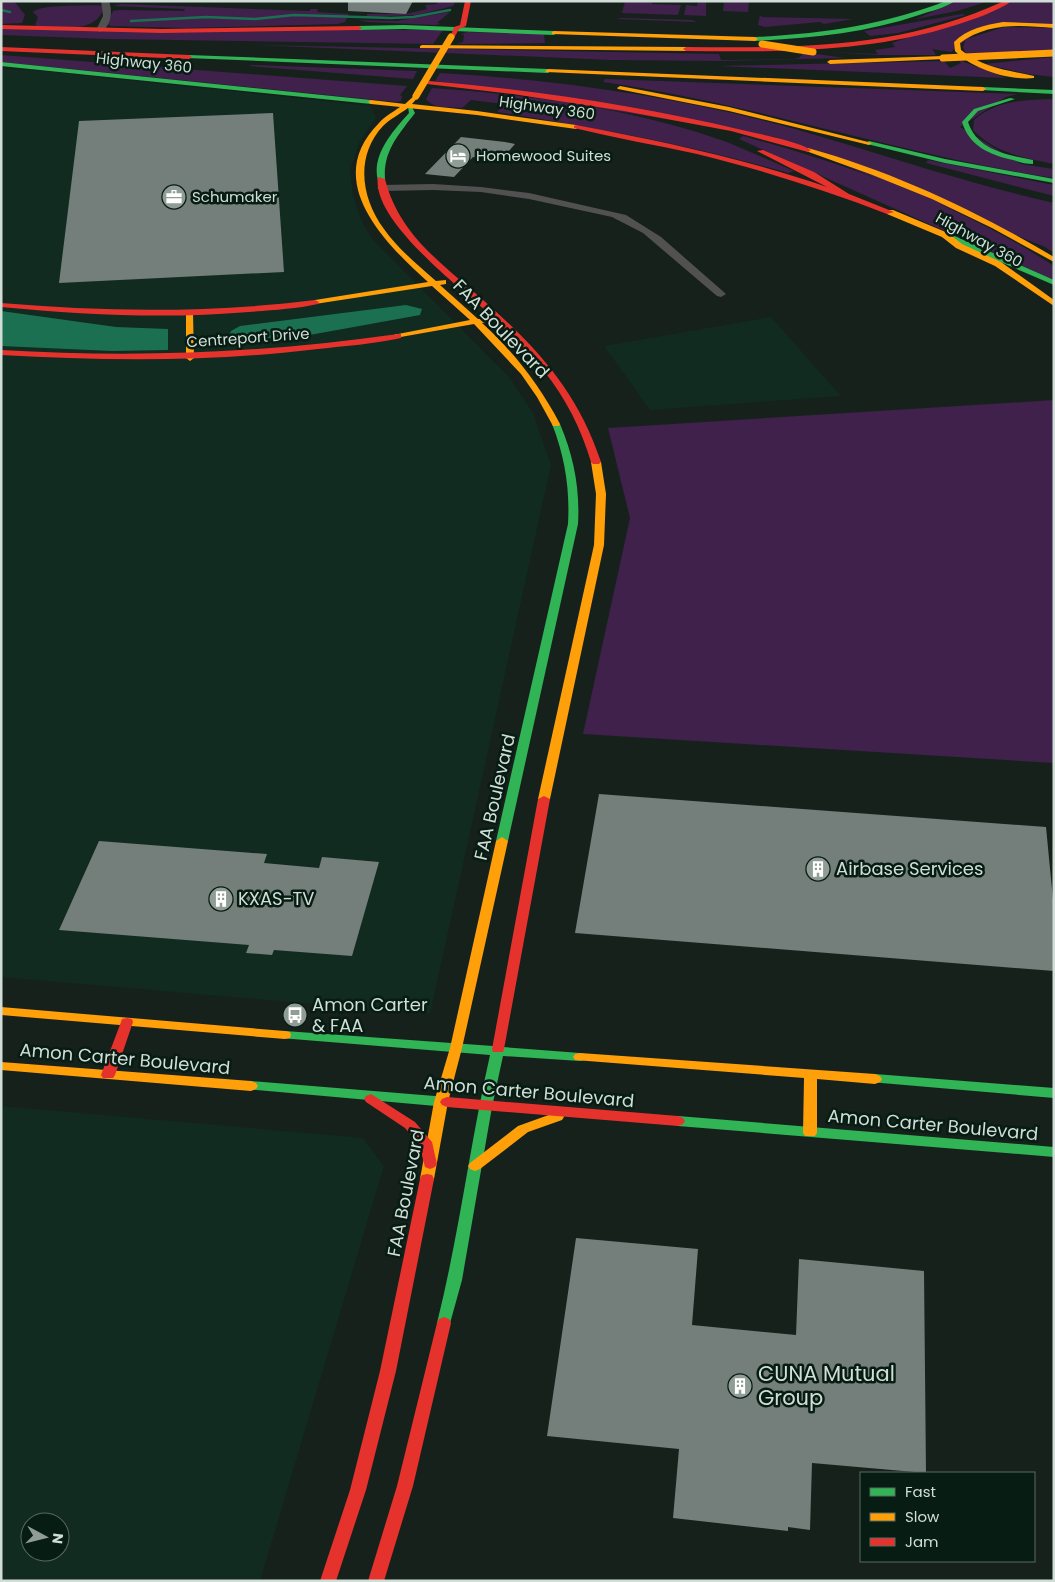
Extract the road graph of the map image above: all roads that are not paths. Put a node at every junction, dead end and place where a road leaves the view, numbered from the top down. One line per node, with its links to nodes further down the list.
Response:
1 (105, 1): 8 (street)
2 (466, 1): 10 (main road, FAA Boulevard)
3 (952, 1): 9 (main road)
4 (998, 1): 9 (main road)
5 (1009, 1): 15 (main road)
6 (1054, 26): 26 (main road)
7 (1, 27): 8 (main road, Highway 360)
8 (95, 30): 10 (main road, Highway 360)
9 (858, 30): 11 (main road, Highway 360)
10 (454, 33): 11 (main road, Highway 360); 31 (main road, FAA Boulevard, bridge)
11 (728, 39): 19 (main road, bridge)
12 (1, 41): 14 (main road)
13 (126, 42): 14 (main road)
14 (82, 44): 23 (main road)
15 (406, 46)
16 (1, 49): 17 (main road)
17 (35, 50): 24 (main road); 25 (main road)
18 (1054, 53): 19 (main road, bridge)
19 (920, 59): 21 (main road)
20 (650, 63): 23 (main road)
21 (809, 63)
22 (1, 64): 30 (main road, Highway 360)
23 (558, 64): 26 (main road)
24 (445, 66): 28 (main road); 36 (main road)
25 (261, 72)
26 (1049, 81)
27 (409, 82): 32 (main road)
28 (1054, 92)
29 (1054, 96): 39 (main road)
30 (368, 101): 31 (main road, Highway 360); 34 (main road)
31 (412, 101): 33 (main road, Highway 360); 34 (main road, FAA Boulevard); 38 (main road, FAA Boulevard)
32 (643, 112): 44 (main road); 47 (main road)
33 (477, 113): 35 (main road); 44 (main road, Highway 360)
34 (386, 120): 43 (main road, FAA Boulevard)
35 (429, 121)
36 (798, 125): 40 (main road); 41 (main road)
37 (415, 126): 38 (main road)
38 (390, 140): 42 (main road, FAA Boulevard)
39 (1045, 165)
40 (969, 178)
41 (1054, 181)
42 (382, 188): 43 (main road); 48 (main road, FAA Boulevard); 52 (street)
43 (359, 189): 46 (main road, FAA Boulevard)
44 (845, 194): 45 (main road, Highway 360)
45 (945, 235): 50 (main road); 53 (main road, Highway 360)
46 (406, 258): 49 (main road, FAA Boulevard); 51 (main road)
47 (1054, 260)
48 (456, 280): 49 (main road, Centreport Drive); 56 (main road, FAA Boulevard)
49 (433, 283): 51 (main road, Centreport Drive); 57 (main road, FAA Boulevard)
50 (1054, 283)
51 (378, 293): 55 (main road, Centreport Drive)
52 (721, 294)
53 (1054, 304)
54 (1, 305): 55 (main road, Centreport Drive)
55 (189, 313): 61 (main road)
56 (496, 318): 57 (main road, Centreport Drive); 62 (main road, FAA Boulevard)
57 (473, 322): 58 (main road, Centreport Drive); 59 (main road, FAA Boulevard)
58 (411, 333): 59 (main road); 61 (main road, Centreport Drive)
59 (495, 343): 62 (main road, FAA Boulevard)
60 (1, 352): 61 (main road, Centreport Drive)
61 (190, 358)
62 (578, 447): 63 (main road, FAA Boulevard); 64 (main road, FAA Boulevard)
63 (536, 729): 64 (main road); 67 (main road, FAA Boulevard)
64 (559, 731): 68 (main road, FAA Boulevard)
65 (1, 1011): 66 (main road, Amon Carter Boulevard)
66 (127, 1022): 67 (main road, Amon Carter Boulevard); 71 (main road)
67 (456, 1048): 68 (main road, Amon Carter Boulevard); 74 (main road, FAA Boulevard)
68 (498, 1051): 70 (main road, Amon Carter Boulevard); 75 (main road, FAA Boulevard)
69 (1, 1066): 71 (main road, Amon Carter Boulevard)
70 (810, 1074): 72 (main road, Amon Carter Boulevard); 77 (main road)
71 (108, 1075): 73 (main road, Amon Carter Boulevard)
72 (1054, 1093)
73 (366, 1096): 74 (main road, Amon Carter Boulevard); 79 (main road)
74 (441, 1102): 75 (main road, Amon Carter Boulevard); 79 (main road, FAA Boulevard)
75 (485, 1106): 76 (main road, Amon Carter Boulevard); 80 (main road, FAA Boulevard)
76 (573, 1115): 77 (main road, Amon Carter Boulevard); 80 (main road)
77 (810, 1133): 78 (main road, Amon Carter Boulevard)
78 (1054, 1152)
79 (430, 1164): 81 (main road, FAA Boulevard)
80 (475, 1166): 82 (main road, FAA Boulevard)
81 (328, 1581)
82 (376, 1581)

